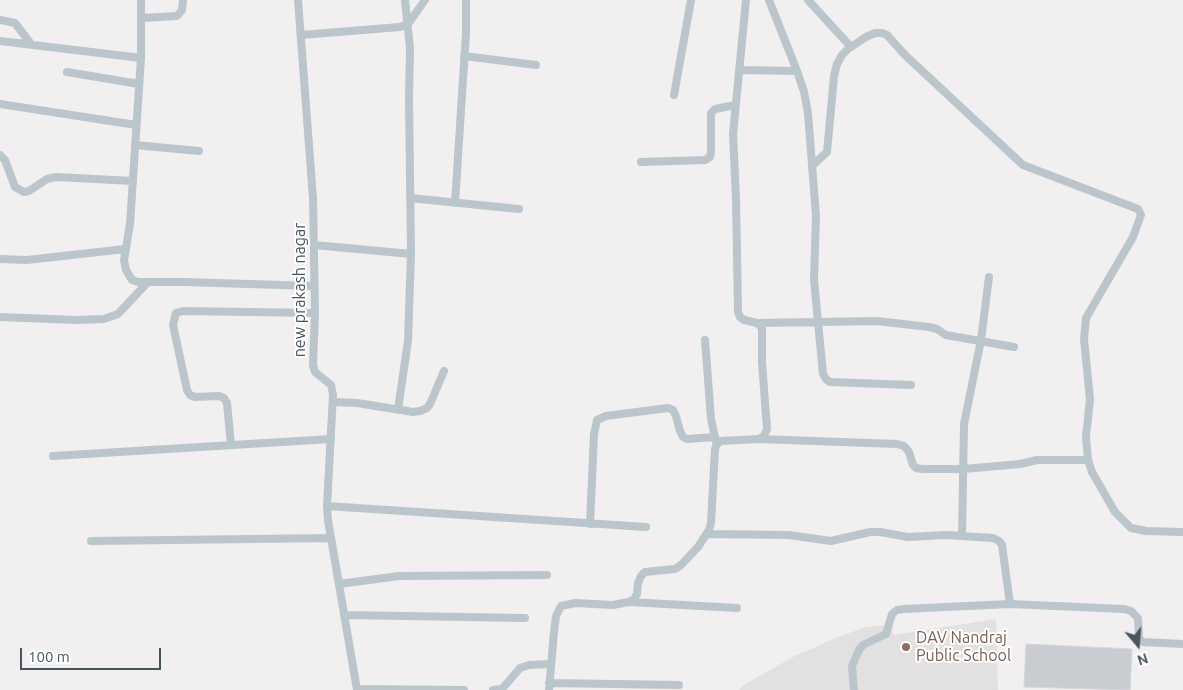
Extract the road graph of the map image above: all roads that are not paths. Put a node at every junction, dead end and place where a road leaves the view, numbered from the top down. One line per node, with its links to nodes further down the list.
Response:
1 (141, 0): 11 (street)
2 (183, 0): 11 (street)
3 (298, 0): 14 (street, new prakash nagar)
4 (405, 0): 13 (street)
5 (425, 0): 13 (street)
6 (466, 0): 18 (street)
7 (691, 0): 25 (street)
8 (746, 0): 21 (street)
9 (769, 0): 22 (street)
10 (808, 0): 17 (street)
11 (141, 18): 19 (street)
12 (0, 20): 16 (street)
13 (408, 24): 14 (street); 35 (street)
14 (301, 35): 38 (street, new prakash nagar)
15 (0, 41): 16 (street)
16 (31, 44): 19 (street)
17 (851, 47): 33 (street); 61 (street)
18 (464, 56): 20 (street); 36 (street)
19 (141, 58): 24 (street)
20 (536, 65)
21 (739, 70): 22 (street); 27 (street)
22 (798, 71): 33 (street)
23 (67, 72): 24 (street)
24 (139, 84): 28 (street)
25 (674, 95)
26 (0, 104): 28 (street)
27 (736, 105): 32 (street); 48 (street)
28 (136, 125): 29 (street)
29 (135, 145): 30 (street); 34 (street)
30 (199, 150)
31 (0, 155): 34 (street)
32 (642, 162)
33 (813, 165): 47 (street)
34 (133, 181): 39 (street)
35 (410, 198): 36 (street); 40 (street)
36 (455, 203): 37 (street)
37 (519, 209)
38 (314, 245): 40 (street); 44 (street, new prakash nagar)
39 (125, 249): 41 (street); 43 (street)
40 (411, 254): 55 (street)
41 (0, 259)
42 (989, 277): 50 (street)
43 (148, 282): 44 (street); 46 (street)
44 (314, 286): 45 (street, new prakash nagar)
45 (315, 313): 54 (street, new prakash nagar); 59 (street)
46 (0, 317)
47 (818, 321): 48 (street); 50 (street); 53 (street)
48 (757, 323): 56 (street)
49 (705, 340): 58 (street)
50 (981, 340): 51 (street); 62 (street)
51 (1014, 347)
52 (444, 371): 55 (street)
53 (911, 386)
54 (333, 402): 55 (street); 57 (street, new prakash nagar)
55 (398, 409)
56 (759, 439): 58 (street); 62 (street)
57 (331, 440): 59 (street); 63 (street, new prakash nagar)
58 (716, 440): 64 (street); 67 (street)
59 (232, 445): 60 (street)
60 (53, 456)
61 (1088, 460): 62 (street); 66 (street)
62 (964, 468): 68 (street)
63 (328, 506): 64 (street); 69 (street, new prakash nagar)
64 (590, 524): 65 (street)
65 (646, 527)
66 (1183, 532)
67 (706, 534): 68 (street); 73 (street)
68 (962, 536): 74 (street)
69 (331, 538): 70 (street); 72 (street, new prakash nagar)
70 (91, 541)
71 (547, 576): 72 (street)
72 (339, 584): 76 (street, new prakash nagar)
73 (628, 602): 75 (street); 79 (street)
74 (1010, 604): 78 (street); 85 (street)
75 (737, 608)
76 (344, 615): 77 (street); 82 (street, new prakash nagar)
77 (525, 618)
78 (1183, 644)
79 (551, 664): 81 (street); 84 (street)
80 (679, 685): 81 (street)
81 (549, 686)
82 (357, 689): 83 (street)
83 (464, 690)
84 (493, 690)
85 (854, 690)

